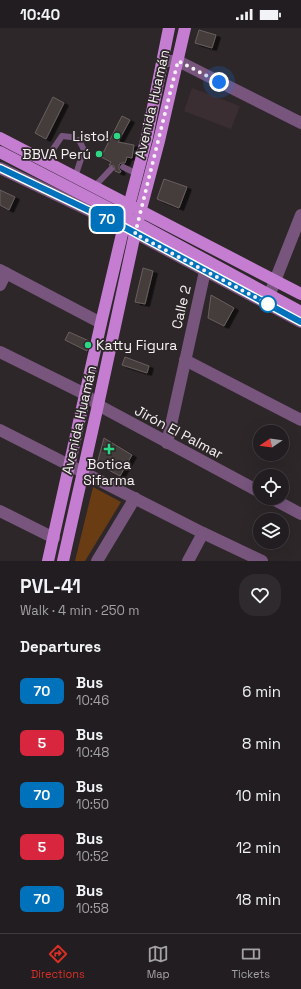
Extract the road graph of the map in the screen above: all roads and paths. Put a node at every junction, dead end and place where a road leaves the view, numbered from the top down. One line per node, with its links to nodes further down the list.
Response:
1 (169, 28): 3 (main road, Avenida Huamán)
2 (185, 28): 4 (main road, Avenida Huamán)
3 (163, 61): 4 (street); 7 (main road, Avenida Huamán)
4 (178, 61): 5 (street); 10 (main road, Avenida Huamán)
5 (301, 124)
6 (71, 136): 12 (lane)
7 (147, 137): 10 (main road); 17 (main road, Avenida Huamán)
8 (0, 138): 12 (main road)
9 (79, 140): 18 (lane)
10 (159, 141): 22 (main road, Avenida Huamán)
11 (3, 154): 13 (main road); 15 (street)
12 (40, 158): 13 (main road); 18 (main road)
13 (29, 167): 20 (main road)
14 (123, 167): 17 (lane)
15 (0, 168): 24 (street)
16 (111, 168): 19 (lane)
17 (137, 174): 21 (main road, Avenida Huamán)
18 (75, 177): 19 (main road)
19 (91, 185): 20 (main road); 21 (main road)
20 (82, 195): 24 (main road)
21 (130, 205): 22 (main road); 24 (main road, Avenida Huamán)
22 (141, 210): 25 (main road, Avenida Huamán); 28 (main road)
23 (301, 215): 28 (street)
24 (125, 222): 25 (main road); 34 (main road, Avenida Huamán)
25 (136, 229): 26 (street); 31 (main road); 38 (main road, Avenida Huamán)
26 (205, 271): 33 (street); 36 (street, Calle 2)
27 (3, 272): 29 (street); 34 (street)
28 (276, 280): 30 (main road); 31 (street)
29 (0, 286)
30 (301, 294)
31 (269, 296): 32 (main road)
32 (301, 312)
33 (301, 322)
34 (101, 323): 37 (main road, Avenida Huamán)
35 (0, 352): 37 (street, Jirón El Palmar)
36 (185, 360): 39 (street); 41 (street, Calle 2)
37 (85, 394): 38 (street, Jirón El Palmar); 42 (main road, Avenida Huamán)
38 (98, 405): 41 (street, Jirón El Palmar); 43 (main road, Avenida Huamán)
39 (301, 420)
40 (0, 430): 42 (street)
41 (166, 443): 44 (street, Jirón El Palmar)
42 (70, 465): 43 (street); 50 (main road, Avenida Huamán)
43 (83, 472): 45 (street); 52 (main road, Avenida Huamán)
44 (253, 488)
45 (135, 498): 49 (street); 53 (street)
46 (284, 505): 48 (street)
47 (0, 510): 50 (street)
48 (301, 514)
49 (203, 534): 54 (street); 55 (street)
50 (54, 538): 51 (main road, Avenida Huamán)
51 (48, 561)
52 (63, 561)
53 (97, 561)
54 (188, 561)
55 (262, 561)

